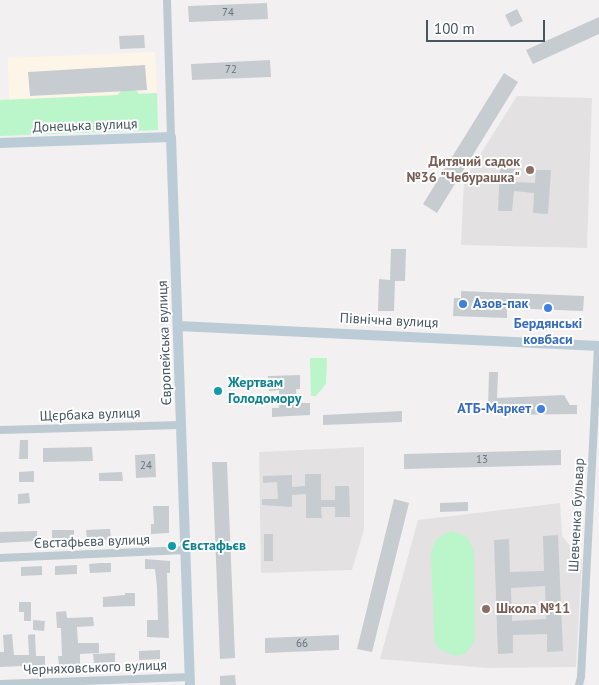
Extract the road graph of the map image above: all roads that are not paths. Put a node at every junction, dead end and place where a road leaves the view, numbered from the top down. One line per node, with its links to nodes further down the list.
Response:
1 (167, 0): 2 (street, Європейська вулиця)
2 (171, 137): 3 (street, Донецька вулиця); 4 (street, Європейська вулиця)
3 (0, 143)
4 (178, 326): 5 (street, Північна вулиця); 6 (street, Європейська вулиця)
5 (599, 346): 12 (street, Шевченка бульвар)
6 (181, 425): 7 (street, Щєрбака вулиця); 8 (street, Європейська вулиця)
7 (0, 430)
8 (186, 550): 9 (street, Євстафьєва вулиця); 10 (street, Європейська вулиця)
9 (0, 558)
10 (190, 681): 11 (street, Черняховського вулиця)
11 (0, 684)
12 (579, 685)

